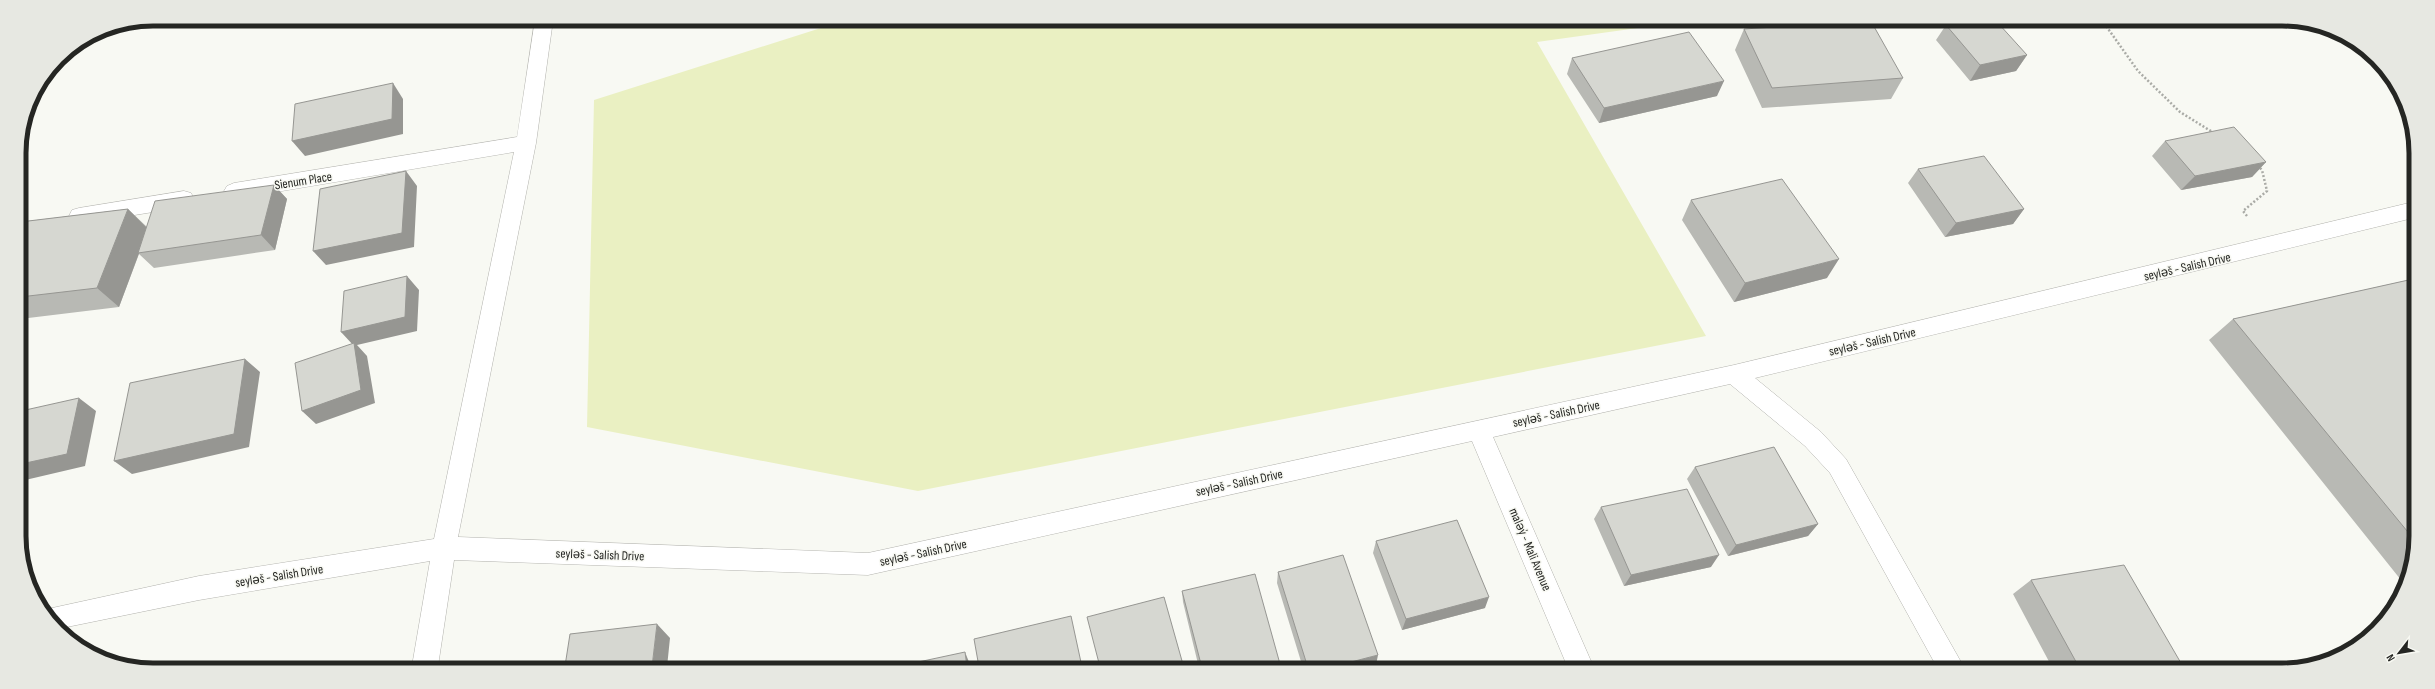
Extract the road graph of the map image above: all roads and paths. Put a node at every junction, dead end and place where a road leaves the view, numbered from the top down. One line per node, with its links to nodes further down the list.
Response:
1 (543, 26): 4 (street)
2 (2106, 26): 3 (path)
3 (2219, 136)
4 (526, 143): 7 (street, Sienum Place); 11 (street)
5 (2256, 164): 8 (path)
6 (2409, 211): 8 (street, seyləš - Salish Drive)
7 (79, 216)
8 (2272, 246): 9 (street, seyləš - Salish Drive)
9 (1734, 374): 10 (street, seyləš - Salish Drive); 15 (street)
10 (1479, 430): 11 (street, seyləš - Salish Drive); 14 (street, maləy̓ - Mali Avenue)
11 (444, 548): 12 (street, seyləš - Salish Drive); 13 (street)
12 (56, 618)
13 (425, 663)
14 (1579, 663)
15 (1949, 663)

